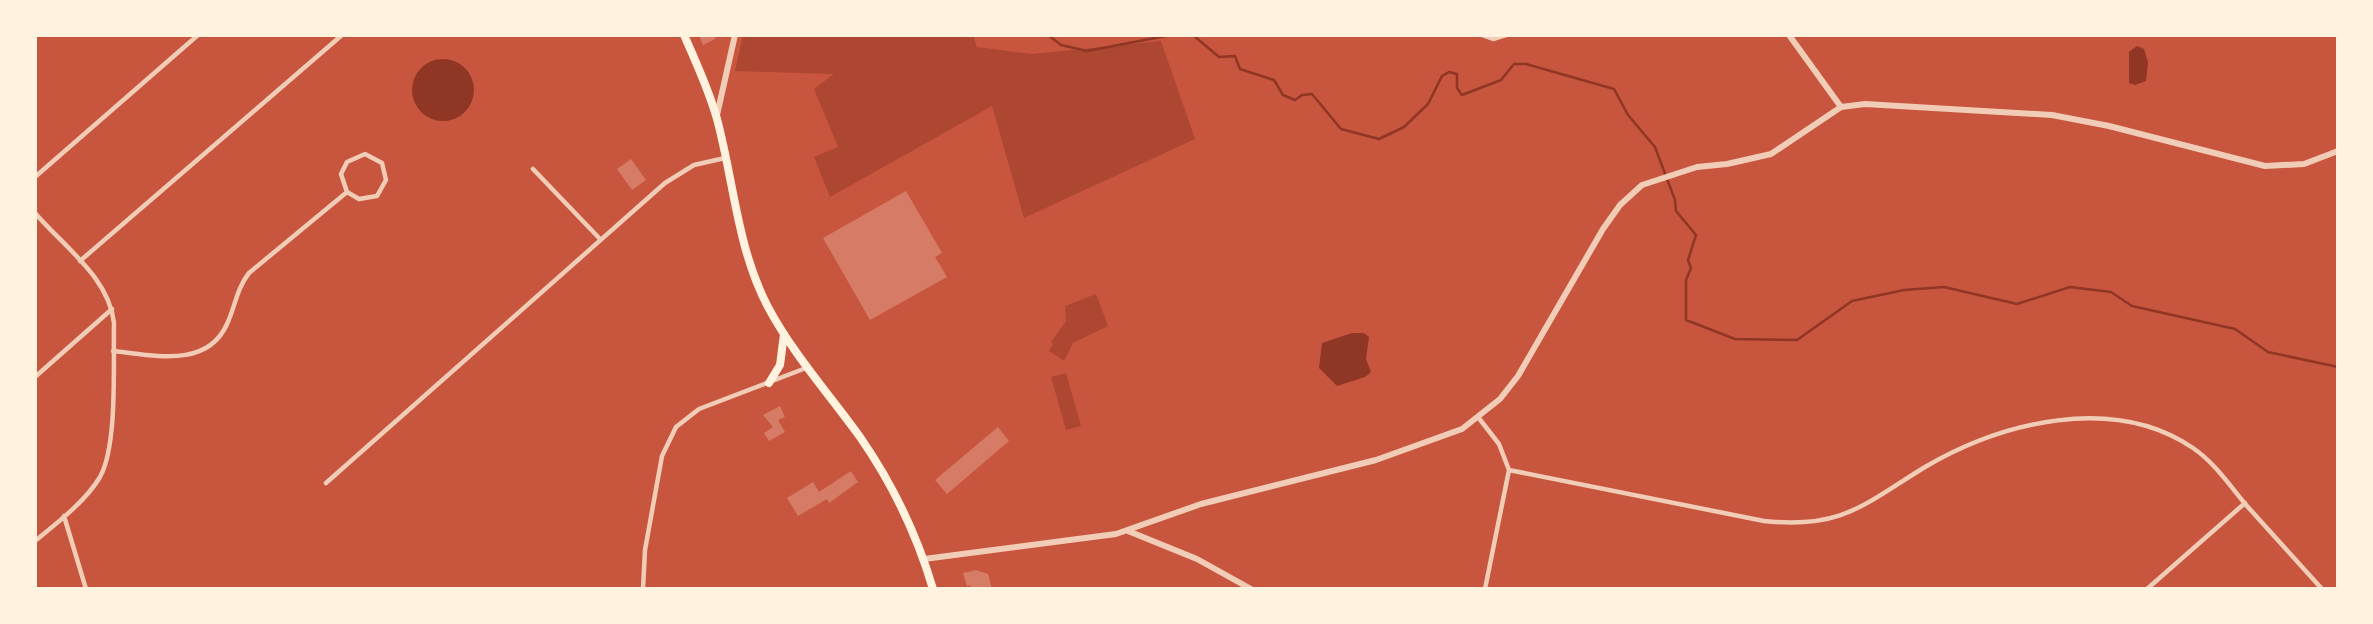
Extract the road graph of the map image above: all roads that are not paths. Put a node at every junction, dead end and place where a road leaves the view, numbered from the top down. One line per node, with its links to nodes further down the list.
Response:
1 (198, 35): 13 (street)
2 (342, 35): 17 (street)
3 (684, 35): 9 (main road)
4 (735, 35): 9 (street)
5 (1482, 35): 6 (street)
6 (1506, 35)
7 (1789, 35): 8 (street)
8 (1840, 107): 10 (street); 24 (street)
9 (717, 117): 11 (main road)
10 (2338, 151)
11 (726, 158): 16 (street); 19 (main road)
12 (533, 169): 16 (street)
13 (35, 177)
14 (347, 192): 14 (street); 20 (street)
15 (36, 217): 17 (street)
16 (600, 239): 26 (street)
17 (80, 261): 18 (street)
18 (112, 309): 20 (street); 22 (street)
19 (784, 334): 21 (main road); 23 (main road)
20 (113, 351): 28 (street)
21 (807, 368): 23 (street); 31 (main road)
22 (35, 377)
23 (769, 383): 33 (street)
24 (1478, 417): 25 (street); 29 (street)
25 (1509, 470): 27 (street); 36 (street)
26 (326, 483)
27 (2245, 503): 37 (street); 38 (street)
28 (64, 516): 30 (street); 32 (street)
29 (1128, 531): 31 (street); 35 (street)
30 (35, 541)
31 (924, 559): 34 (main road)
32 (86, 589)
33 (643, 589)
34 (933, 589)
35 (1251, 589)
36 (1485, 589)
37 (2147, 589)
38 (2322, 589)

